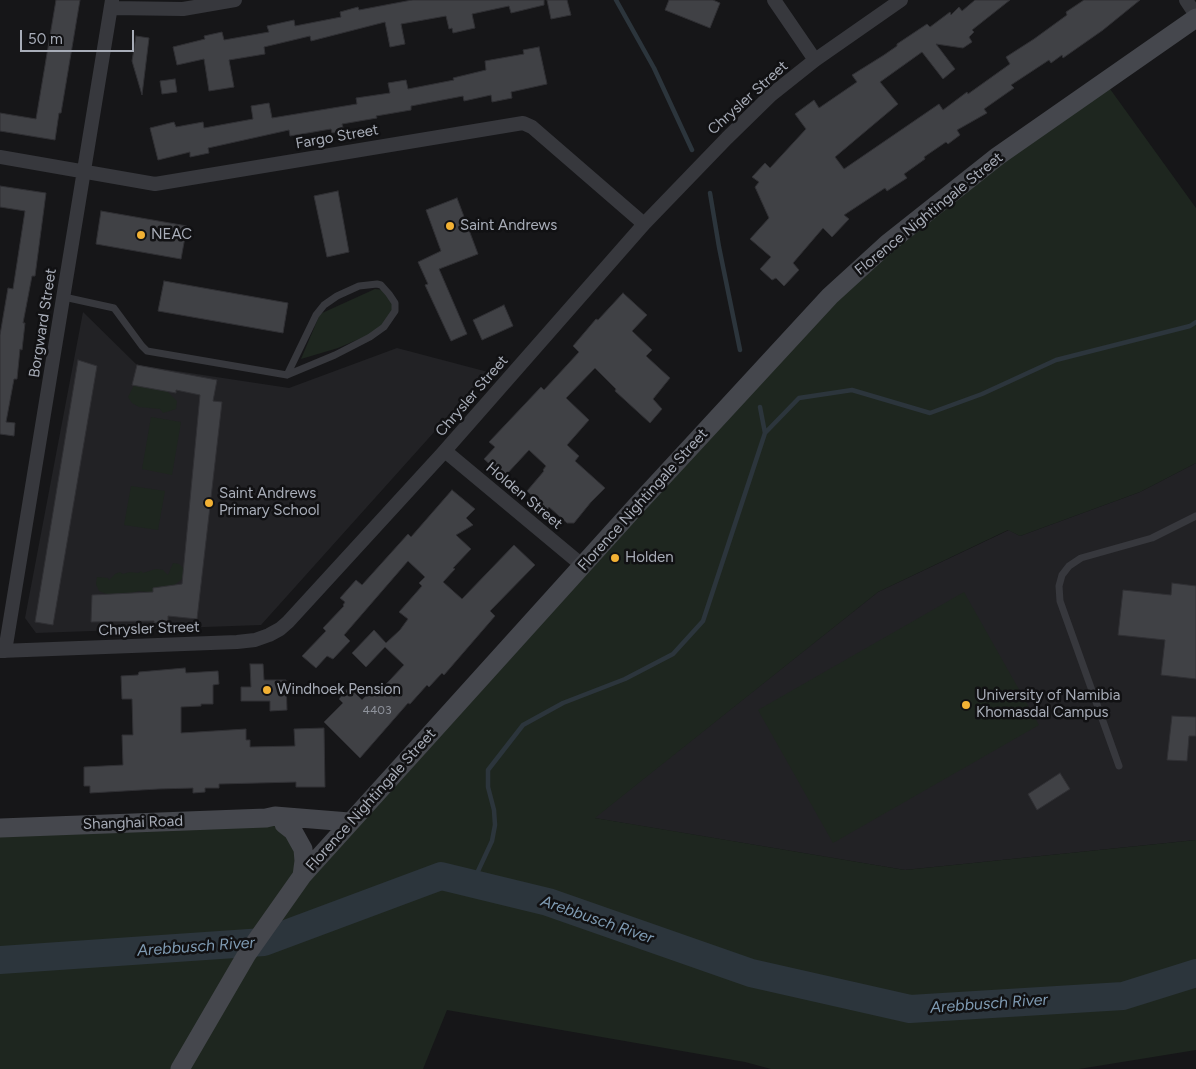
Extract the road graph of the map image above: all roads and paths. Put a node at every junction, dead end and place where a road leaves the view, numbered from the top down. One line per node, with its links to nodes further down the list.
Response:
1 (235, 0): 5 (street)
2 (774, 0): 7 (street)
3 (901, 0): 7 (street, Chrysler Street)
4 (1186, 0): 6 (street)
5 (111, 4): 9 (street, Borgward Street)
6 (1196, 17): 15 (main road, Florence Nightingale Street)
7 (815, 60): 10 (street, Chrysler Street)
8 (0, 157): 9 (street, Fargo Street)
9 (83, 172): 10 (street, Fargo Street); 11 (street, Borgward Street)
10 (644, 224): 13 (street, Chrysler Street)
11 (64, 297): 12 (lane); 16 (street, Borgward Street)
12 (286, 375): 12 (lane)
13 (445, 451): 15 (street, Holden Street); 16 (street, Chrysler Street)
14 (1196, 516): 17 (lane)
15 (583, 566): 19 (main road, Florence Nightingale Street)
16 (2, 651)
17 (1119, 766)
18 (275, 821): 19 (main road, Shanghai Road); 20 (main road, Shanghai Road); 21 (main road)
19 (345, 827): 21 (main road, Florence Nightingale Street)
20 (0, 828)
21 (302, 876): 22 (main road, Florence Nightingale Street)
22 (180, 1069)

